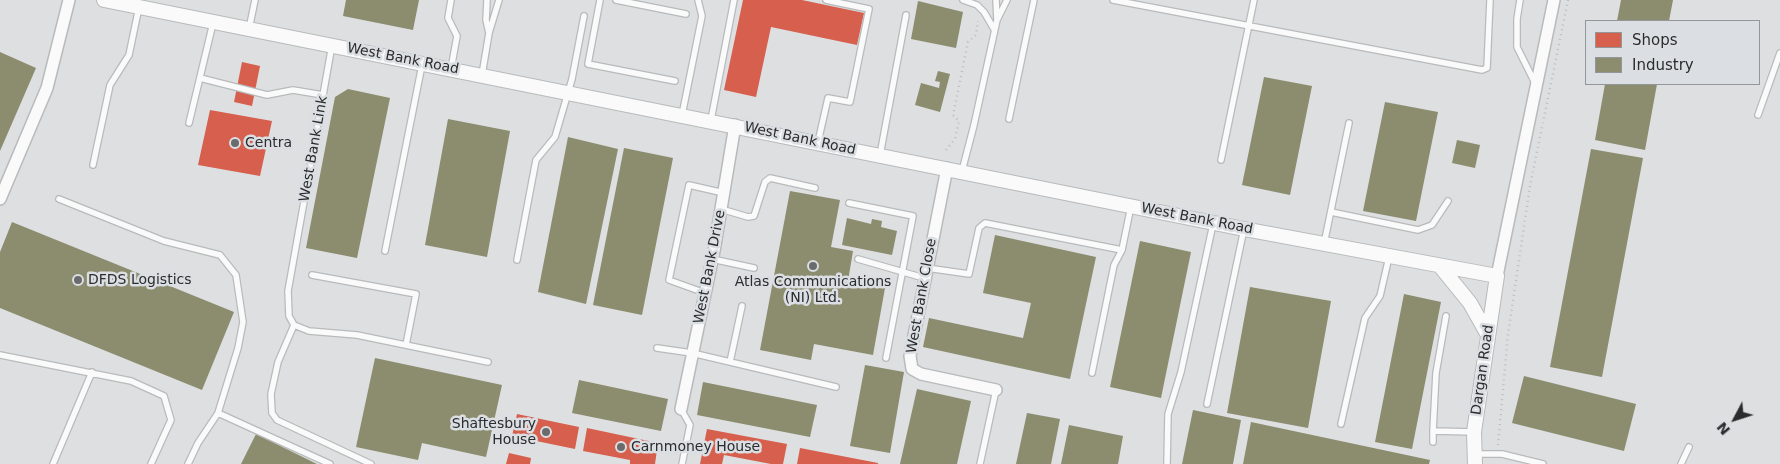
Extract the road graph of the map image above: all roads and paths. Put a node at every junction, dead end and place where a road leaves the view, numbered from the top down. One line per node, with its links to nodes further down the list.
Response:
1 (68, 0): 59 (street)
2 (104, 0): 22 (street, West Bank Road)
3 (255, 0): 30 (lane)
4 (451, 0): 36 (lane)
5 (487, 0): 32 (lane)
6 (499, 0): 32 (lane)
7 (600, 0): 39 (lane)
8 (616, 0): 23 (lane)
9 (698, 0): 43 (lane)
10 (734, 0): 46 (lane)
11 (826, 0): 50 (lane)
12 (963, 0): 31 (lane)
13 (996, 0): 27 (lane)
14 (1007, 0): 27 (lane)
15 (1034, 0): 45 (lane)
16 (1113, 0): 29 (lane)
17 (1254, 0): 29 (lane)
18 (1490, 0): 29 (lane)
19 (1520, 0): 40 (lane)
20 (1554, 0): 40 (street)
21 (1568, 0): 105 (path)
22 (139, 7): 28 (street, West Bank Road); 54 (lane)
23 (686, 14)
24 (906, 15): 52 (lane)
25 (584, 16): 41 (lane)
26 (977, 18): 51 (path)
27 (997, 20): 31 (lane)
28 (213, 22): 30 (street, West Bank Road); 38 (lane)
29 (1248, 27): 53 (lane)
30 (249, 29): 33 (street, West Bank Road)
31 (994, 29): 56 (lane)
32 (489, 33): 37 (lane)
33 (332, 45): 35 (street, West Bank Road); 42 (lane, West Bank Link)
34 (1780, 53): 44 (lane)
35 (423, 63): 36 (street, West Bank Road); 70 (lane)
36 (451, 68): 37 (street, West Bank Road)
37 (482, 75): 41 (street, West Bank Road)
38 (200, 78): 42 (lane); 47 (lane)
39 (675, 82)
40 (1536, 85): 80 (street)
41 (567, 92): 43 (street, West Bank Road); 74 (lane)
42 (323, 96): 84 (lane, West Bank Link)
43 (682, 115): 46 (street, West Bank Road)
44 (1758, 115)
45 (1009, 119)
46 (711, 120): 49 (street, West Bank Road)
47 (189, 123)
48 (1349, 123): 65 (lane)
49 (735, 125): 50 (street, West Bank Road); 58 (street, West Bank Drive)
50 (818, 142): 52 (street, West Bank Road)
51 (946, 150)
52 (880, 155): 55 (street, West Bank Road)
53 (1221, 160)
54 (93, 165)
55 (948, 168): 56 (street, West Bank Road); 78 (street, West Bank Close)
56 (962, 171): 63 (street, West Bank Road)
57 (815, 188): 64 (lane)
58 (724, 193): 64 (street, West Bank Drive); 81 (lane)
59 (0, 199)
60 (59, 199): 99 (lane)
61 (1448, 201): 65 (lane)
62 (849, 202): 77 (lane)
63 (1131, 206): 66 (street, West Bank Road); 69 (lane)
64 (721, 209): 72 (street, West Bank Drive)
65 (1331, 212): 68 (lane)
66 (1214, 223): 67 (street, West Bank Road); 114 (lane)
67 (1244, 229): 68 (street, West Bank Road); 97 (lane)
68 (1324, 244): 71 (street, West Bank Road)
69 (1122, 250): 78 (lane); 94 (lane)
70 (385, 251)
71 (1389, 257): 75 (street, West Bank Road); 100 (lane)
72 (712, 259): 76 (lane); 81 (street, West Bank Drive)
73 (858, 259): 77 (lane)
74 (517, 260)
75 (1440, 266): 80 (street, West Bank Road); 85 (street)
76 (754, 268)
77 (903, 273): 78 (lane); 90 (lane)
78 (925, 273): 96 (street, West Bank Close)
79 (312, 275): 86 (lane)
80 (1497, 276): 85 (street, Dargan Road)
81 (705, 293): 88 (street, West Bank Drive)
82 (742, 306): 92 (lane)
83 (1446, 316): 101 (lane)
84 (294, 325): 86 (lane); 111 (lane)
85 (1488, 336): 102 (street, Dargan Road)
86 (406, 345): 91 (lane)
87 (657, 348): 88 (lane)
88 (692, 353): 92 (lane); 98 (street, West Bank Drive)
89 (0, 355): 93 (lane)
90 (886, 358)
91 (488, 362)
92 (730, 362): 95 (lane)
93 (92, 372): 107 (lane); 108 (lane)
94 (1092, 373)
95 (836, 387)
96 (996, 390): 113 (lane)
97 (1207, 404)
98 (681, 409): 112 (lane)
99 (218, 413): 109 (lane); 110 (lane)
100 (1341, 424)
101 (1433, 431): 102 (lane); 103 (lane)
102 (1474, 432): 106 (street, Dargan Road)
103 (1433, 442)
104 (1689, 447): 116 (lane)
105 (1497, 454): 106 (lane); 115 (lane)
106 (1475, 459)
107 (53, 464)
108 (151, 464)
109 (188, 464)
110 (330, 464)
111 (371, 464)
112 (682, 464)
113 (980, 464)
114 (1167, 464)
115 (1542, 464)
116 (1681, 464)

